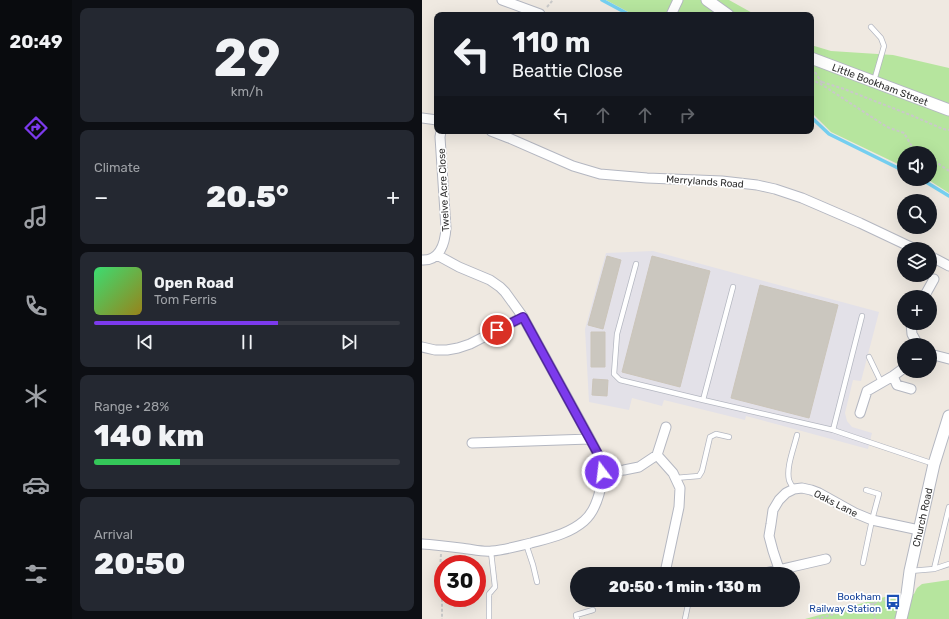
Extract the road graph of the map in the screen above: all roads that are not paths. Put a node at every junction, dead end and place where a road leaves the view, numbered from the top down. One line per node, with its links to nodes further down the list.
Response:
1 (502, 0): 4 (street)
2 (678, 0): 5 (street)
3 (707, 0): 6 (street)
4 (534, 12)
5 (672, 12)
6 (724, 12)
7 (871, 27): 9 (lane)
8 (814, 59): 9 (street, Little Bookham Street)
9 (874, 81): 10 (street, Little Bookham Street)
10 (949, 110)
11 (422, 118): 12 (street)
12 (434, 120)
13 (440, 134): 16 (street, Twelve Acre Close)
14 (499, 134): 15 (street, Merrylands Road)
15 (900, 242)
16 (437, 255): 17 (street); 23 (street)
17 (422, 260)
18 (937, 260): 20 (street)
19 (636, 264): 32 (lane)
20 (949, 266)
21 (733, 287): 32 (lane)
22 (862, 316): 36 (lane)
23 (523, 317): 24 (street); 40 (street)
24 (422, 347)
25 (937, 356): 27 (street)
26 (869, 357): 30 (lane)
27 (949, 359)
28 (897, 373): 29 (street)
29 (893, 376): 30 (street); 31 (street)
30 (881, 382): 33 (street)
31 (911, 389)
32 (703, 400): 36 (lane)
33 (860, 413)
34 (949, 416): 37 (street, Church Road)
35 (666, 427): 42 (street)
36 (833, 430): 43 (lane)
37 (947, 434): 43 (street, Church Road)
38 (797, 435): 46 (lane)
39 (729, 436): 45 (lane)
40 (590, 439): 41 (street); 44 (street)
41 (472, 443)
42 (657, 455): 44 (street); 45 (street)
43 (934, 464): 50 (street, Church Road)
44 (602, 472): 52 (street)
45 (675, 478): 57 (street)
46 (794, 489): 49 (street, Oaks Lane); 58 (street)
47 (866, 490): 49 (lane)
48 (949, 507): 60 (lane)
49 (872, 520): 50 (street, Oaks Lane); 55 (lane)
50 (919, 530): 61 (street, Church Road)
51 (422, 544): 53 (street)
52 (526, 544): 53 (street); 62 (lane)
53 (491, 552): 65 (lane)
54 (826, 559): 59 (street)
55 (863, 563)
56 (949, 564): 60 (lane)
57 (666, 567)
58 (778, 567)
59 (788, 567)
60 (934, 569): 61 (lane)
61 (910, 571): 68 (street, Church Road)
62 (537, 582)
63 (688, 607): 67 (lane)
64 (593, 610): 66 (lane)
65 (489, 619)
66 (577, 619)
67 (685, 619)
68 (901, 619)

